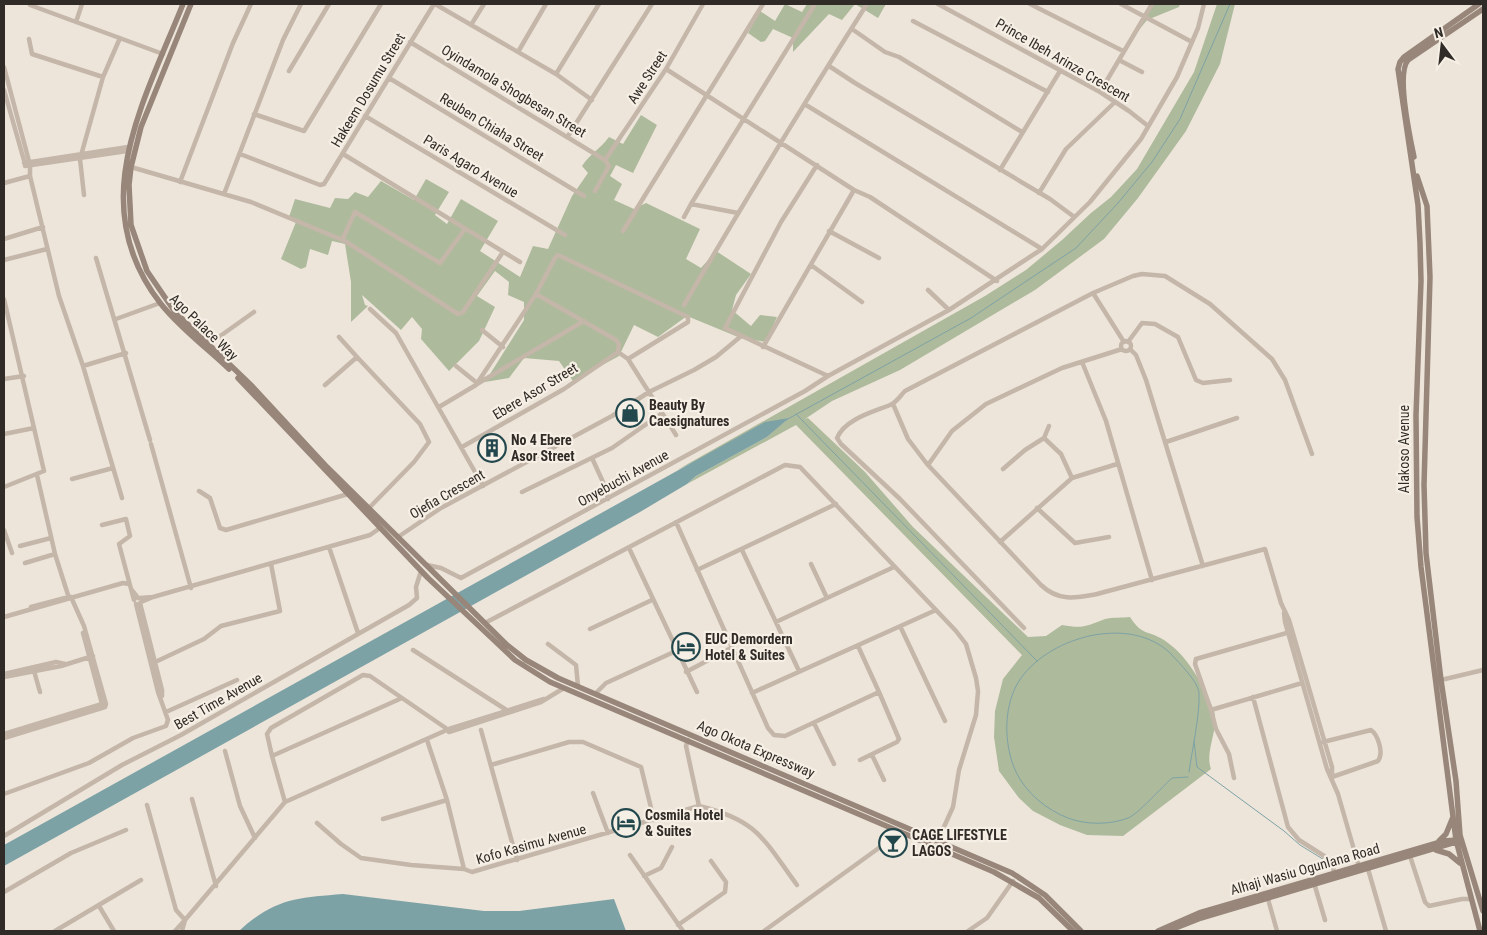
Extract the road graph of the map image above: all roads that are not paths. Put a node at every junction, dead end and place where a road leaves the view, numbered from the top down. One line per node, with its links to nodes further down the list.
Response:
1 (82, 4): 28 (street)
2 (183, 4): 37 (main road, Ago Palace Way)
3 (191, 4): 69 (main road, Ago Palace Way)
4 (244, 4): 24 (street)
5 (301, 4): 55 (street)
6 (329, 4): 42 (street)
7 (381, 4): 55 (street)
8 (435, 4): 29 (street); 33 (street, Hakeem Dosumu Street)
9 (484, 4): 29 (street)
10 (546, 4): 36 (street)
11 (599, 4): 45 (street)
12 (652, 4): 52 (street)
13 (703, 4): 41 (street, Awe Street)
14 (764, 4): 51 (street)
15 (815, 4): 57 (street)
16 (867, 4): 30 (street)
17 (938, 4): 43 (street, Prince Ibeh Arinze Crescent)
18 (1030, 4): 35 (street)
19 (1121, 4): 26 (street)
20 (1152, 4): 26 (street)
21 (1204, 4): 34 (street, Onyebuchi Avenue)
22 (1480, 4): 82 (main road, Alakoso Avenue)
23 (30, 5): 28 (street)
24 (250, 5): 72 (street)
25 (1483, 8): 81 (main road, Alakoso Avenue)
26 (1143, 17): 34 (street); 35 (street)
27 (913, 21): 49 (street)
28 (76, 22): 31 (street)
29 (471, 25): 36 (street)
30 (852, 29): 39 (street); 59 (street)
31 (120, 38): 37 (street); 46 (street)
32 (28, 39): 46 (street)
33 (410, 42): 47 (street, Hakeem Dosumu Street); 60 (street, Oyindamola Shogbesan Street)
34 (1192, 42): 58 (street, Onyebuchi Avenue)
35 (1123, 51): 38 (street)
36 (518, 52): 45 (street)
37 (163, 54): 62 (main road, Ago Palace Way)
38 (1120, 60): 44 (street); 50 (street)
39 (829, 66): 54 (street); 70 (street)
40 (4, 67): 67 (street)
41 (666, 69): 51 (street); 66 (street, Awe Street)
42 (289, 71)
43 (1060, 71): 49 (street); 50 (street, Prince Ibeh Arinze Crescent)
44 (1142, 72)
45 (556, 74): 52 (street)
46 (103, 77): 65 (street)
47 (389, 78): 56 (street, Hakeem Dosumu Street); 79 (street, Reuben Chiaha Street)
48 (4, 90): 67 (street)
49 (1048, 92): 59 (street)
50 (1100, 92): 53 (street, Prince Ibeh Arinze Crescent)
51 (706, 93): 57 (street); 88 (street)
52 (592, 100): 60 (street)
53 (1115, 102): 58 (street, Prince Ibeh Arinze Crescent); 76 (street)
54 (806, 105): 61 (street); 94 (street)
55 (254, 114): 63 (street)
56 (365, 116): 64 (street, Hakeem Dosumu Street); 90 (street, Paris Agaro Avenue)
57 (745, 118): 61 (street); 80 (street)
58 (1148, 126): 84 (street, Onyebuchi Avenue)
59 (1022, 132): 70 (street)
60 (568, 136): 66 (street, Oyindamola Shogbesan Street)
61 (782, 144): 68 (street); 83 (street)
62 (128, 149): 65 (street); 107 (main road, Ago Palace Way)
63 (240, 154): 64 (street, Hakeem Dosumu Street); 77 (street)
64 (343, 154): 87 (street)
65 (81, 157): 67 (street); 78 (street)
66 (605, 160): 75 (street)
67 (28, 165): 71 (street)
68 (817, 165): 74 (street); 117 (street)
69 (130, 167): 72 (street); 119 (main road, Ago Palace Way)
70 (1000, 170): 76 (street)
71 (30, 176): 73 (street); 86 (street)
72 (180, 182): 77 (street)
73 (4, 183)
74 (854, 190): 89 (street); 101 (street)
75 (595, 191)
76 (1039, 193): 84 (street)
77 (224, 194): 92 (street)
78 (84, 195)
79 (584, 196)
80 (692, 204): 83 (street); 85 (street)
81 (1426, 204): 82 (main road); 129 (main road, Alakoso Avenue)
82 (1418, 205): 130 (main road, Alakoso Avenue)
83 (738, 213): 108 (street)
84 (1073, 216): 94 (street, Onyebuchi Avenue)
85 (684, 217)
86 (43, 227): 91 (street); 93 (street)
87 (465, 229): 92 (street); 95 (street)
88 (623, 231)
89 (829, 231): 97 (street); 100 (street)
90 (565, 235)
91 (4, 239)
92 (342, 240): 95 (street)
93 (47, 249): 98 (street); 131 (street)
94 (1042, 249): 101 (street, Onyebuchi Avenue)
95 (503, 252): 99 (street)
96 (96, 258): 113 (street)
97 (879, 258)
98 (4, 260)
99 (520, 262)
100 (812, 265): 106 (street); 121 (street)
101 (996, 281): 110 (street, Onyebuchi Avenue)
102 (928, 290): 110 (street)
103 (1093, 292): 118 (street); 140 (street); 151 (street)
104 (536, 294): 114 (street); 120 (street); 127 (street)
105 (4, 299): 112 (street)
106 (862, 302)
107 (160, 303): 113 (street); 166 (main road, Ago Palace Way)
108 (684, 305)
109 (370, 309): 141 (street)
110 (949, 310): 134 (street, Onyebuchi Avenue)
111 (254, 312): 119 (street)
112 (6, 316): 133 (street)
113 (116, 319): 125 (street)
114 (584, 321): 124 (street); 137 (street)
115 (482, 330): 120 (street)
116 (339, 337): 126 (street)
117 (739, 338): 121 (street); 139 (street, Ojefia Crescent)
118 (1126, 342): 122 (street); 123 (street); 136 (street)
119 (209, 344): 170 (main road, Ago Palace Way)
120 (503, 347): 137 (street)
121 (763, 347): 134 (street)
122 (1122, 349): 123 (street); 128 (street)
123 (1130, 349): 149 (street)
124 (618, 352): 127 (street); 150 (street, Ebere Asor Street)
125 (126, 353): 131 (street); 198 (street)
126 (357, 356): 138 (street); 170 (street)
127 (628, 359): 139 (street)
128 (1082, 362): 153 (street); 155 (street)
129 (1427, 362): 130 (main road); 154 (main road, Alakoso Avenue)
130 (1418, 363): 156 (main road, Alakoso Avenue)
131 (83, 366): 157 (street)
132 (456, 366): 137 (street)
133 (24, 376): 135 (street); 145 (street)
134 (828, 376): 168 (street, Onyebuchi Avenue)
135 (4, 379)
136 (1230, 380)
137 (476, 384): 141 (street)
138 (325, 385)
139 (649, 392): 142 (street); 162 (street, Ojefia Crescent)
140 (893, 404): 155 (street); 208 (street)
141 (439, 407): 150 (street)
142 (660, 414): 147 (street); 152 (street)
143 (1237, 418): 149 (street)
144 (1049, 426): 148 (street)
145 (34, 428): 146 (street); 159 (street)
146 (4, 434)
147 (676, 436)
148 (1044, 438): 158 (street); 160 (street)
149 (1166, 442): 190 (street)
150 (462, 447): 162 (street)
151 (1312, 454)
152 (592, 458): 165 (street); 168 (street)
153 (1117, 464): 160 (street); 196 (street)
154 (1425, 464): 156 (main road); 228 (main road, Alakoso Avenue)
155 (928, 465): 179 (street)
156 (1418, 465): 268 (main road, Alakoso Avenue)
157 (113, 468): 161 (street); 167 (street)
158 (1003, 469)
159 (37, 475): 163 (street); 178 (street)
160 (1072, 478): 171 (street)
161 (72, 479)
162 (483, 486): 176 (street, Ojefia Crescent)
163 (4, 487)
164 (199, 491): 166 (street)
165 (522, 492)
166 (348, 494): 174 (main road, Ago Palace Way)
167 (122, 498)
168 (608, 499): 189 (street, Onyebuchi Avenue)
169 (836, 504): 172 (street); 183 (street); 191 (street)
170 (369, 508): 176 (main road, Ago Palace Way)
171 (1038, 508): 177 (street); 179 (street)
172 (676, 522): 182 (street); 192 (street)
173 (102, 525): 197 (street)
174 (380, 528): 181 (street); 193 (main road, Ago Palace Way)
175 (4, 530): 184 (street)
176 (398, 537): 189 (main road, Ago Palace Way)
177 (1109, 537)
178 (51, 538): 180 (street); 185 (street)
179 (1000, 542): 196 (street)
180 (20, 546)
181 (329, 547): 187 (street); 210 (street)
182 (629, 548): 201 (street); 206 (street)
183 (742, 550): 192 (street); 205 (street)
184 (12, 553)
185 (55, 554): 186 (street); 199 (street)
186 (25, 562)
187 (271, 564): 198 (street); 220 (street)
188 (811, 564): 200 (street)
189 (427, 565): 194 (main road, Ago Palace Way)
190 (1203, 566): 196 (street); 211 (street)
191 (894, 567): 200 (street); 203 (street)
192 (698, 570): 216 (street)
193 (421, 571): 195 (main road, Ago Palace Way); 210 (street, Best Time Avenue)
194 (434, 572): 206 (main road, Ago Okota Expressway)
195 (428, 578): 212 (main road, Ago Okota Expressway)
196 (1152, 580)
197 (129, 584): 199 (street); 202 (street)
198 (191, 588): 202 (street)
199 (70, 597): 204 (street); 219 (street)
200 (827, 598): 205 (street)
201 (652, 600): 209 (street); 217 (street)
202 (138, 601): 220 (street)
203 (936, 610): 207 (street); 278 (street)
204 (4, 616)
205 (776, 622): 224 (street)
206 (485, 623): 212 (main road, Ago Okota Expressway)
207 (901, 628): 215 (street); 242 (street)
208 (1024, 628)
209 (590, 630)
210 (358, 633): 275 (street, Best Time Avenue)
211 (1290, 633): 229 (street); 239 (street)
212 (491, 634): 230 (main road, Ago Okota Expressway); 231 (main road, Ago Okota Expressway)
213 (688, 635): 217 (street)
214 (548, 644): 230 (street)
215 (858, 646): 224 (street); 235 (street)
216 (731, 648): 225 (street); 234 (street)
217 (675, 649): 225 (street); 236 (street)
218 (413, 650): 240 (street)
219 (92, 656): 221 (street); 244 (street)
220 (153, 663): 241 (street)
221 (65, 664): 223 (street); 226 (street)
222 (1483, 670): 228 (street)
223 (34, 671): 226 (street); 232 (street)
224 (799, 671): 234 (street)
225 (686, 672): 233 (street)
226 (4, 676)
227 (237, 680): 241 (street)
228 (1441, 680): 277 (main road, Alakoso Avenue)
229 (1304, 682): 237 (street); 251 (street)
230 (578, 686): 236 (main road, Ago Okota Expressway)
231 (564, 688): 240 (street); 250 (main road, Ago Okota Expressway)
232 (40, 692)
233 (697, 692)
234 (752, 692): 243 (street)
235 (880, 692): 243 (street); 253 (street)
236 (596, 693): 278 (main road, Ago Okota Expressway)
237 (1253, 697): 239 (street); 289 (street)
238 (402, 698): 246 (street); 254 (street); 254 (street)
239 (1211, 710): 259 (street)
240 (508, 711): 246 (street)
241 (166, 712): 262 (street)
242 (945, 721)
243 (814, 723): 256 (street)
244 (39, 726): 247 (street); 248 (street)
245 (481, 730): 257 (street)
246 (448, 731): 249 (street)
247 (4, 734)
248 (4, 738)
249 (427, 740): 264 (street); 265 (street)
250 (688, 740): 267 (street); 273 (main road, Ago Okota Expressway)
251 (1322, 742): 258 (street); 258 (street)
252 (224, 752): 276 (street)
253 (872, 755): 255 (street); 260 (street)
254 (272, 756): 265 (street)
255 (860, 760)
256 (834, 764)
257 (491, 765): 270 (street); 283 (street)
258 (1332, 777): 286 (street)
259 (1234, 778)
260 (884, 780)
261 (593, 793): 274 (street)
262 (4, 794)
263 (192, 799): 295 (street)
264 (448, 800): 269 (street); 287 (street)
265 (285, 802): 276 (street)
266 (147, 805): 304 (street)
267 (699, 806): 270 (street, Kofo Kasimu Avenue); 294 (street)
268 (1453, 817): 277 (main road, Alakoso Avenue); 280 (main road)
269 (383, 819)
270 (654, 820): 274 (street, Kofo Kasimu Avenue)
271 (317, 823): 287 (street, Kofo Kasimu Avenue)
272 (126, 830): 296 (street)
273 (901, 832): 292 (main road, Ago Okota Expressway); 313 (street)
274 (608, 833): 283 (street, Kofo Kasimu Avenue)
275 (4, 836)
276 (255, 838): 295 (street)
277 (1458, 839): 280 (main road, Alhaji Wasiu Ogunlana Road); 285 (main road, Alakoso Avenue); 297 (main road, Alakoso Avenue)
278 (938, 840): 316 (main road, Ago Okota Expressway)
279 (672, 847): 290 (street)
280 (1432, 847): 282 (main road, Alhaji Wasiu Ogunlana Road); 285 (main road); 286 (main road, Alhaji Wasiu Ogunlana Road)
281 (630, 855): 290 (street)
282 (1410, 856): 288 (main road, Alhaji Wasiu Ogunlana Road); 299 (street)
283 (517, 860): 287 (street, Kofo Kasimu Avenue)
284 (711, 861): 306 (street)
285 (1461, 863): 299 (main road, Alakoso Avenue)
286 (1360, 868): 288 (main road, Alhaji Wasiu Ogunlana Road); 289 (main road, Alhaji Wasiu Ogunlana Road); 293 (main road, Alhaji Wasiu Ogunlana Road)
287 (464, 869)
288 (1368, 869): 320 (street)
289 (1334, 873): 293 (main road, Alhaji Wasiu Ogunlana Road)
290 (644, 876): 306 (street)
291 (141, 880): 300 (street)
292 (1013, 882): 314 (street); 315 (main road, Ago Okota Expressway)
293 (1314, 882): 298 (main road, Alhaji Wasiu Ogunlana Road); 305 (street); 317 (main road, Alhaji Wasiu Ogunlana Road)
294 (797, 885)
295 (216, 886): 304 (street)
296 (4, 892)
297 (1477, 894): 301 (main road); 302 (main road, Alakoso Avenue)
298 (1268, 899): 318 (main road, Alhaji Wasiu Ogunlana Road); 319 (street)
299 (1471, 899): 307 (main road, Alakoso Avenue)
300 (99, 906): 308 (street); 309 (street)
301 (1483, 908)
302 (1483, 911)
303 (1483, 917): 307 (street)
304 (185, 920): 310 (street); 311 (street)
305 (1325, 920)
306 (678, 925): 312 (street)
307 (1480, 926)
308 (56, 931)
309 (114, 931)
310 (175, 931)
311 (182, 931)
312 (683, 931)
313 (764, 931)
314 (968, 931)
315 (1073, 931)
316 (1080, 931)
317 (1158, 931)
318 (1168, 931)
319 (1277, 931)
320 (1386, 931)

